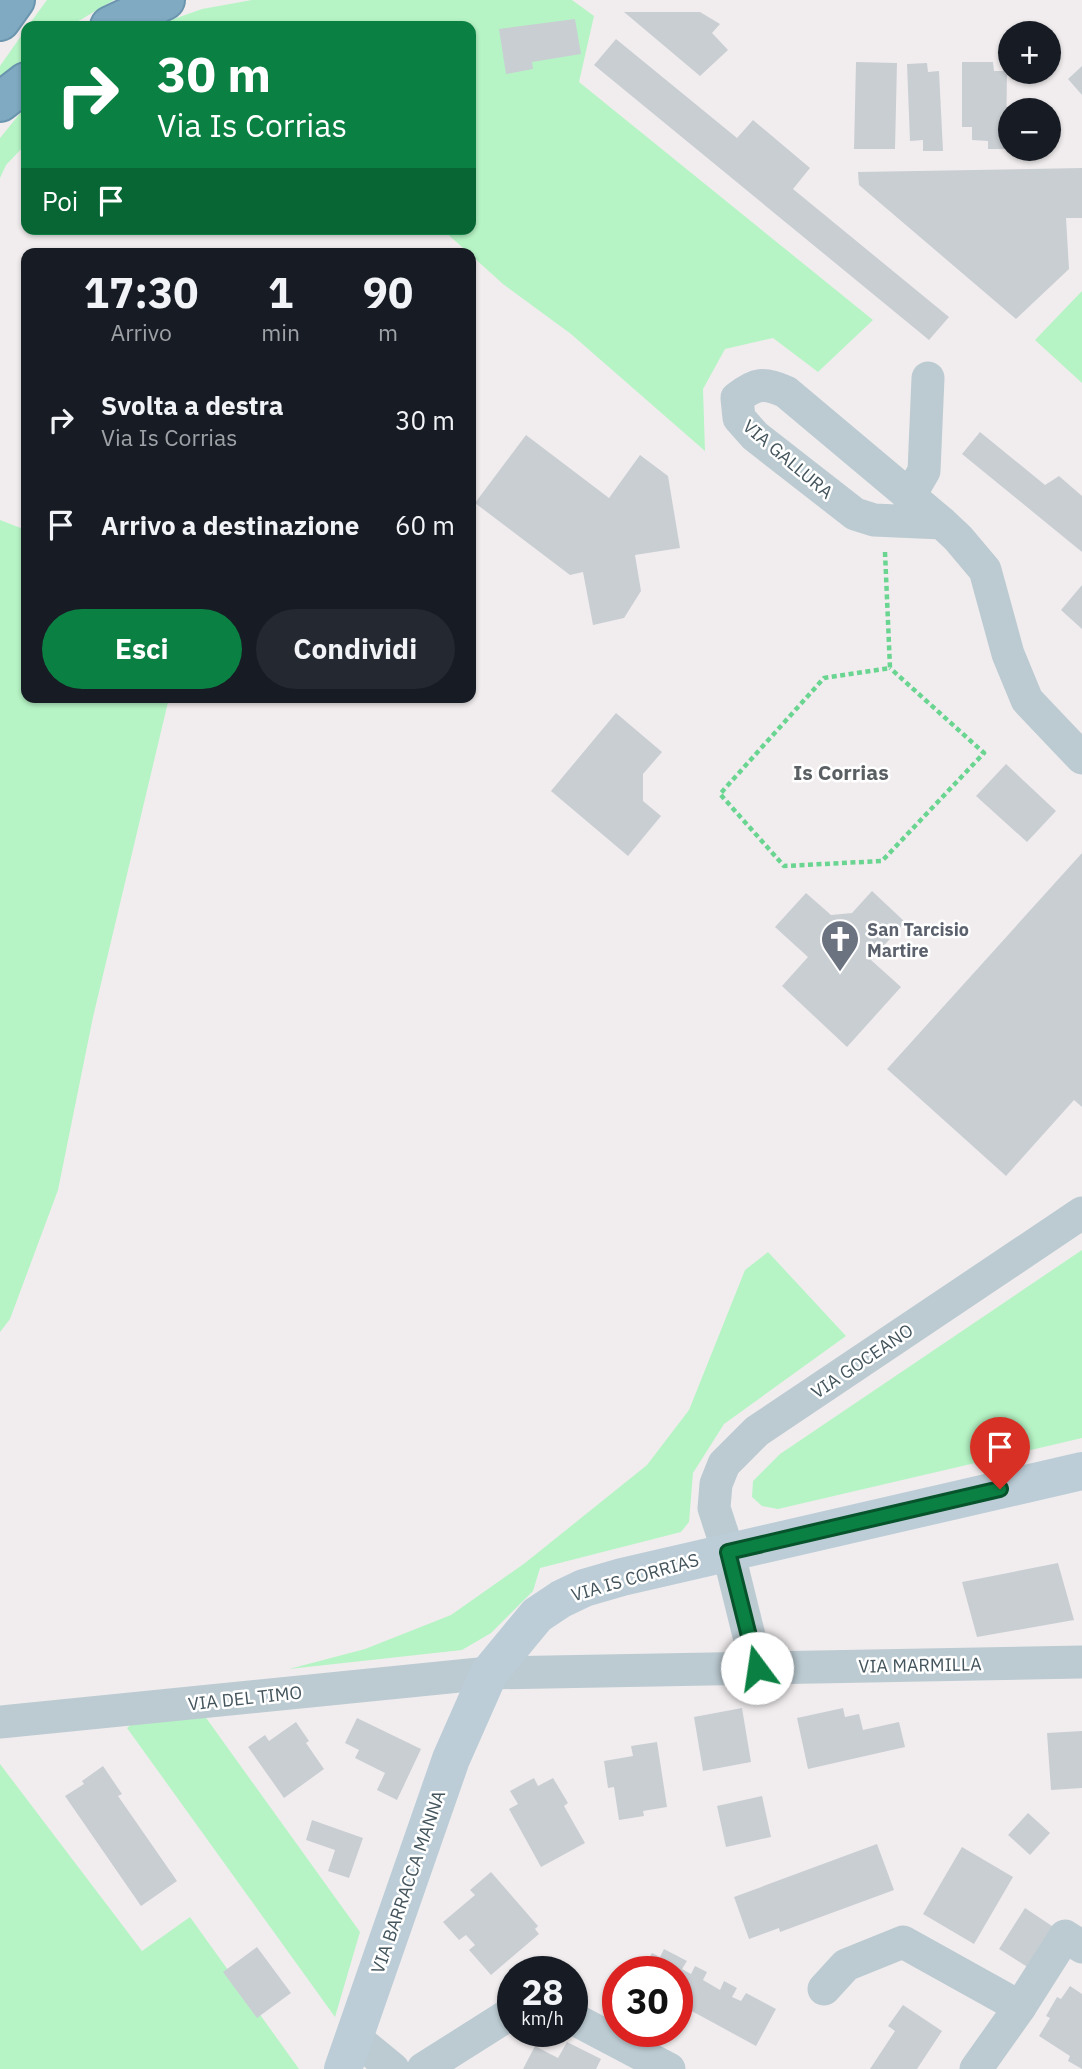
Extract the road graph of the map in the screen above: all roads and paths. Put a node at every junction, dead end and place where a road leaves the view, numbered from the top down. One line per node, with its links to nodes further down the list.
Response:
1 (15, 0): 3 (highway)
2 (165, 0): 4 (highway)
3 (0, 20)
4 (121, 21)
5 (21, 86): 6 (highway)
6 (0, 102)
7 (928, 378): 8 (street)
8 (910, 495): 9 (street, VIA GALLURA); 10 (street, VIA GALLURA)
9 (884, 520): 10 (street, VIA GALLURA); 11 (path)
10 (942, 523): 12 (street, VIA GALLURA)
11 (890, 668): 11 (path)
12 (1082, 758)
13 (1082, 1213): 15 (street, VIA GOCEANO)
14 (1082, 1471): 15 (street, VIA IS CORRIAS)
15 (728, 1552): 17 (street); 18 (street, VIA IS CORRIAS)
16 (1082, 1662): 17 (street, VIA MARMILLA)
17 (757, 1668): 18 (street, VIA MARMILLA)
18 (484, 1685): 19 (street, VIA DEL TIMO); 25 (street, VIA BARRACCA MANNA)
19 (0, 1722)
20 (1082, 1947): 22 (street)
21 (824, 1989): 22 (street)
22 (1020, 2007): 26 (street)
23 (497, 2022): 28 (street)
24 (588, 2026): 29 (street)
25 (349, 2053): 27 (street)
26 (983, 2067)
27 (393, 2069)
28 (423, 2069)
29 (669, 2069)

